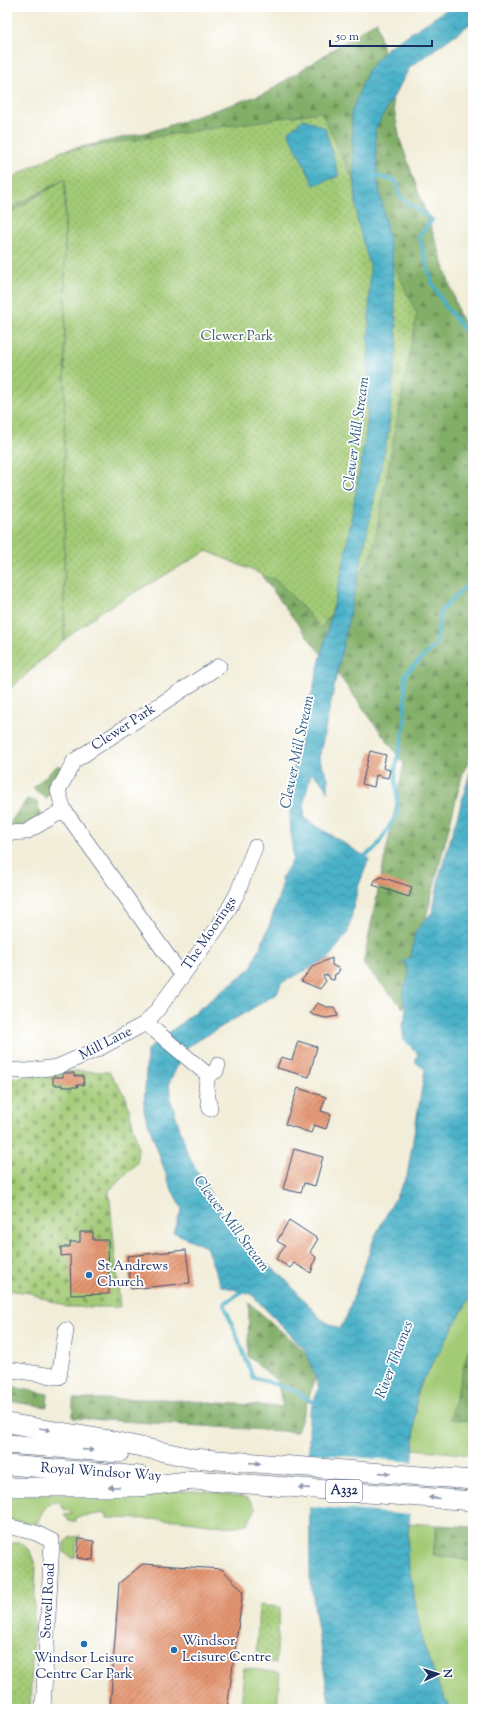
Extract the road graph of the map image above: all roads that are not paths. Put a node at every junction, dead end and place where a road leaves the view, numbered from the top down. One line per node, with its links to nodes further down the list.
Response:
1 (219, 666): 2 (street, Clewer Park)
2 (64, 810): 3 (street); 5 (street, Clewer Park)
3 (7, 833)
4 (255, 847): 5 (street, The Moorings)
5 (182, 976): 6 (street, Mill Lane)
6 (151, 1028): 7 (street, Mill Lane); 8 (street)
7 (7, 1070)
8 (210, 1109)
9 (66, 1330): 10 (street)
10 (7, 1369)
11 (7, 1423): 13 (main road, one-way to 13)
12 (7, 1444): 13 (main road, Royal Windsor Way / A332, one-way to 13)
13 (192, 1458): 16 (main road, A332, one-way to 16)
14 (7, 1465): 15 (main road, Royal Windsor Way / A332)
15 (194, 1480): 17 (main road, one-way to 17); 18 (main road, A332, one-way to 15)
16 (473, 1480)
17 (7, 1487)
18 (473, 1501)
19 (7, 1526): 20 (street, Stovell Road)
20 (43, 1709)

